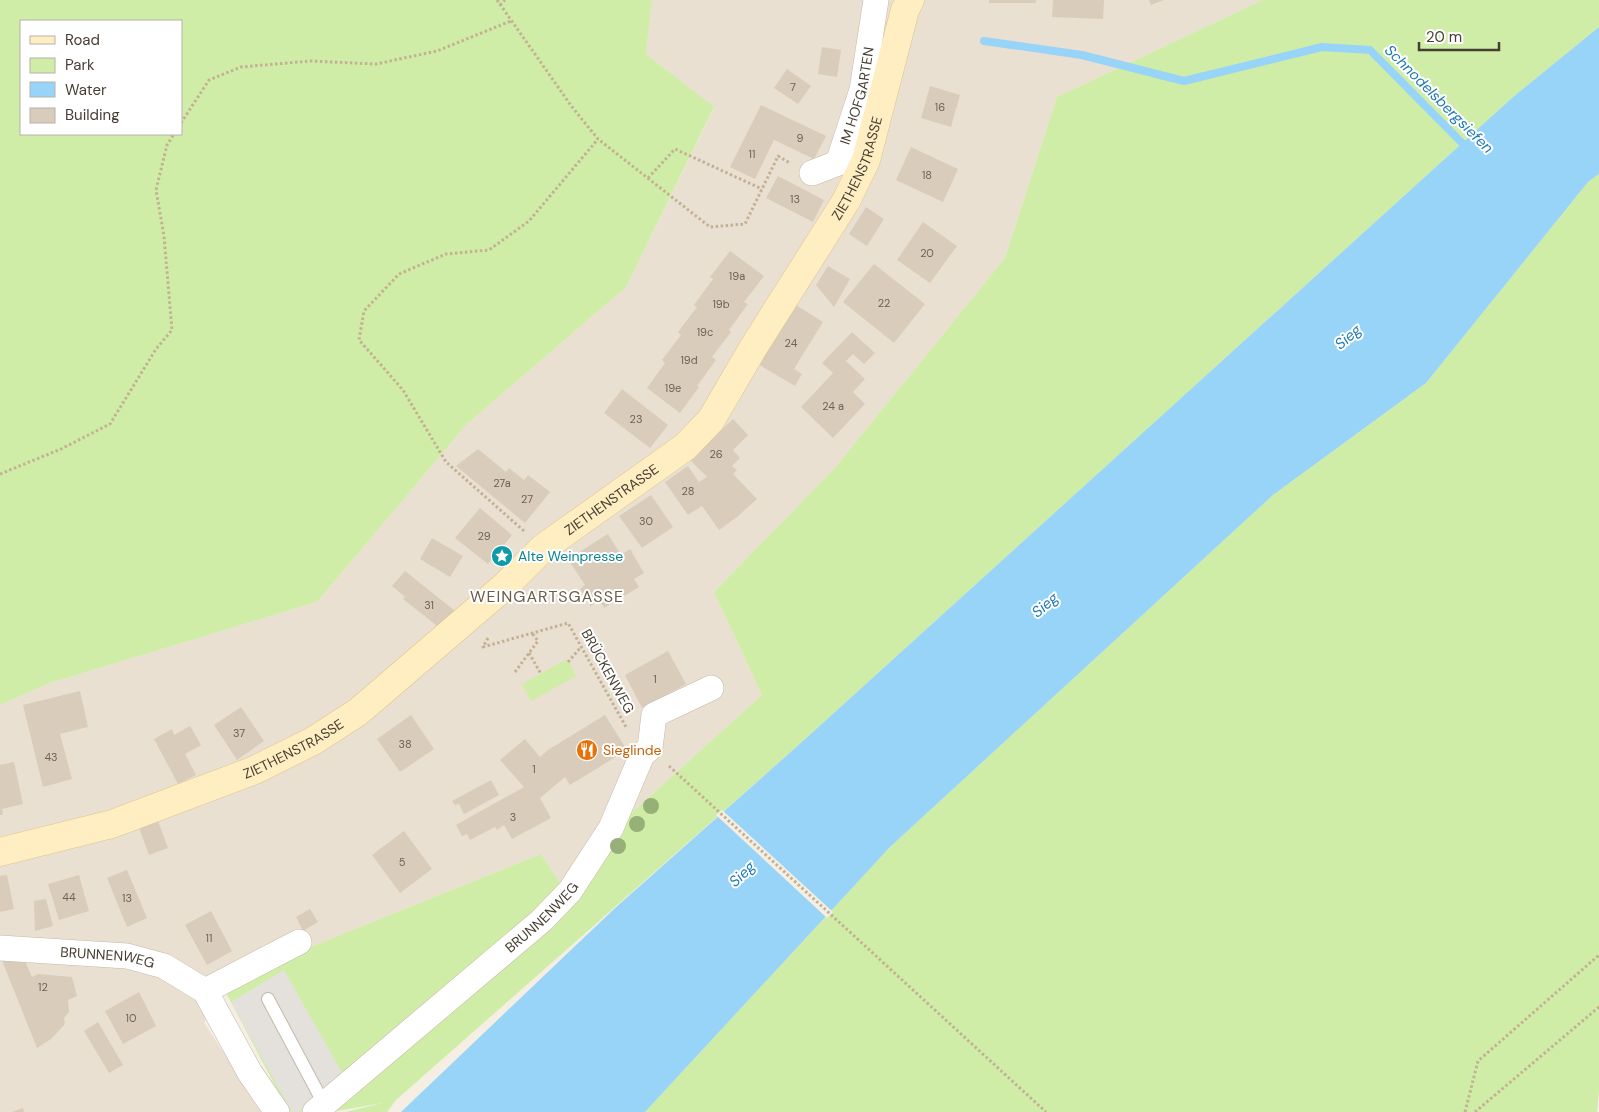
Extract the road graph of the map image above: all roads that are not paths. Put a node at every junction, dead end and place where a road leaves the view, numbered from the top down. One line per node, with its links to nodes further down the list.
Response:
1 (876, 0): 3 (street, IM HOFGARTEN)
2 (902, 3): 5 (main road, ZIETHENSTRASSE)
3 (812, 174)
4 (711, 688): 10 (street, BRUNNENWEG)
5 (0, 852)
6 (299, 942): 8 (street)
7 (0, 948): 8 (street, BRUNNENWEG)
8 (205, 991): 11 (street, BRUNNENWEG)
9 (268, 999): 10 (lane)
10 (320, 1108)
11 (277, 1112)

